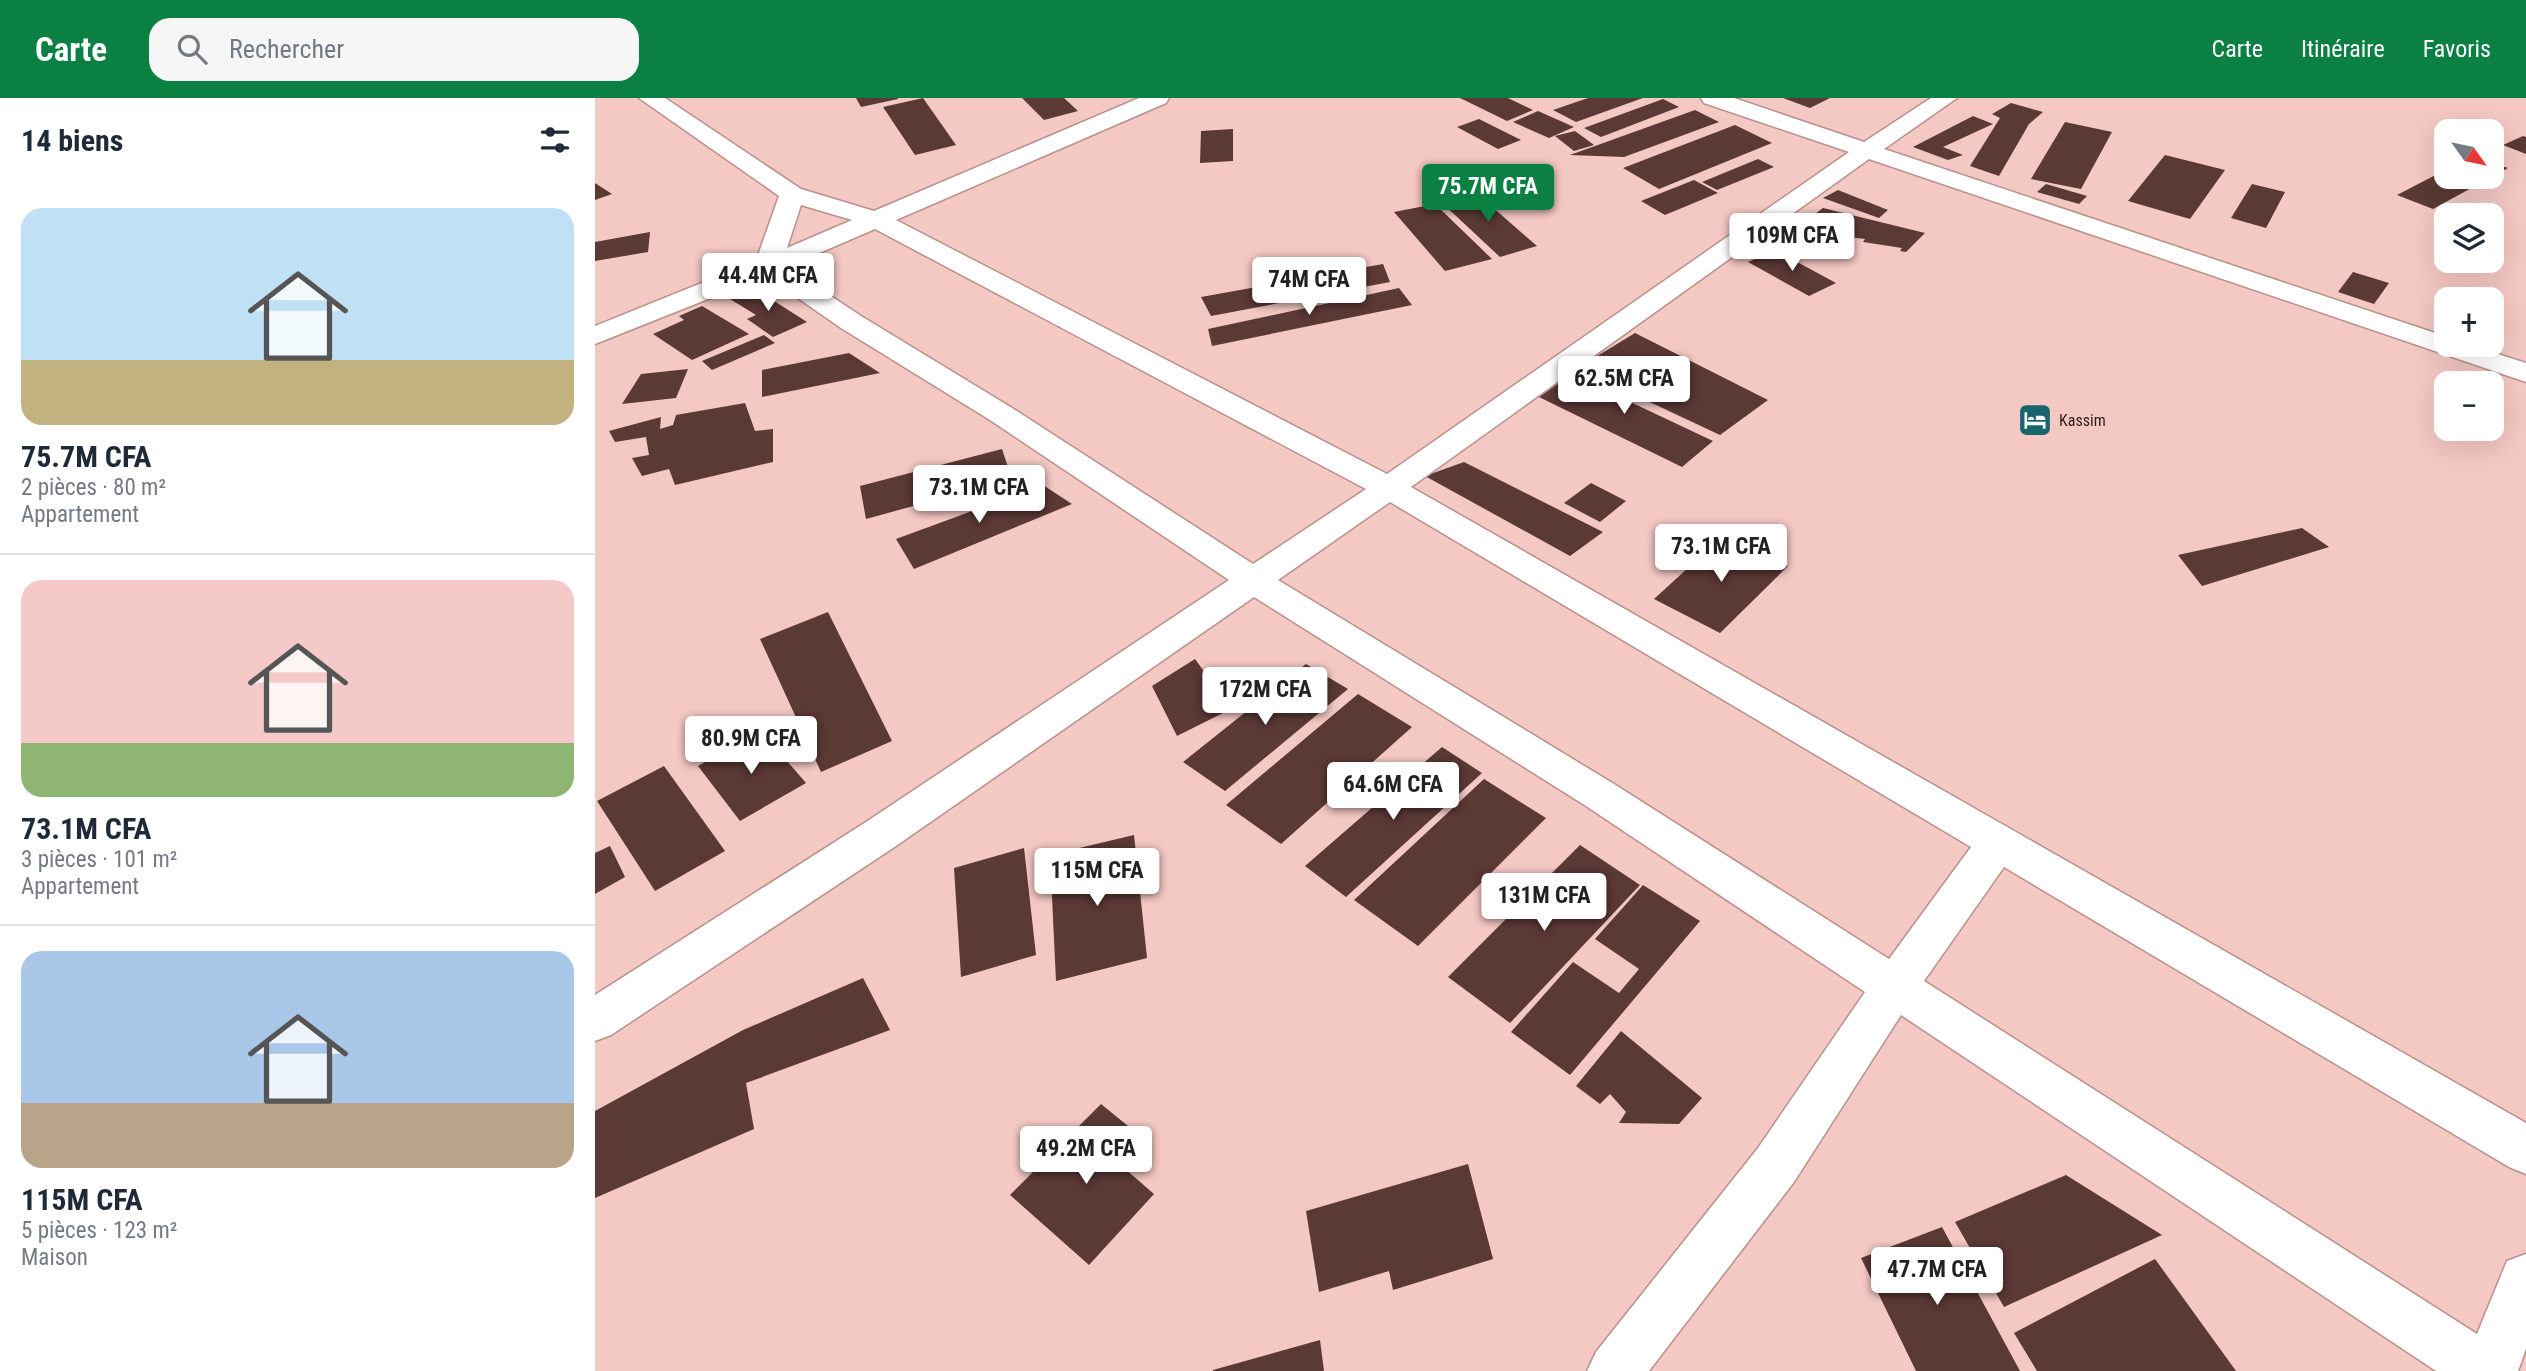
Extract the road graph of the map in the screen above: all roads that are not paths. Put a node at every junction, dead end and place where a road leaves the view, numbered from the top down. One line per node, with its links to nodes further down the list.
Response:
1 (650, 98): 6 (street)
2 (1158, 98): 7 (street)
3 (1712, 98): 5 (street)
4 (1946, 98): 5 (street)
5 (1868, 149): 10 (street); 11 (street)
6 (792, 194): 7 (street); 8 (street)
7 (874, 219): 8 (street); 11 (street)
8 (768, 266): 9 (street); 12 (street)
9 (595, 336)
10 (2526, 373)
11 (1389, 488): 12 (street); 13 (street)
12 (1254, 580): 14 (street); 15 (street)
13 (1999, 841): 14 (street); 16 (street)
14 (1894, 987): 18 (street); 19 (street)
15 (595, 1020)
16 (2526, 1150)
17 (2526, 1280): 19 (street)
18 (1615, 1371)
19 (2488, 1371)

